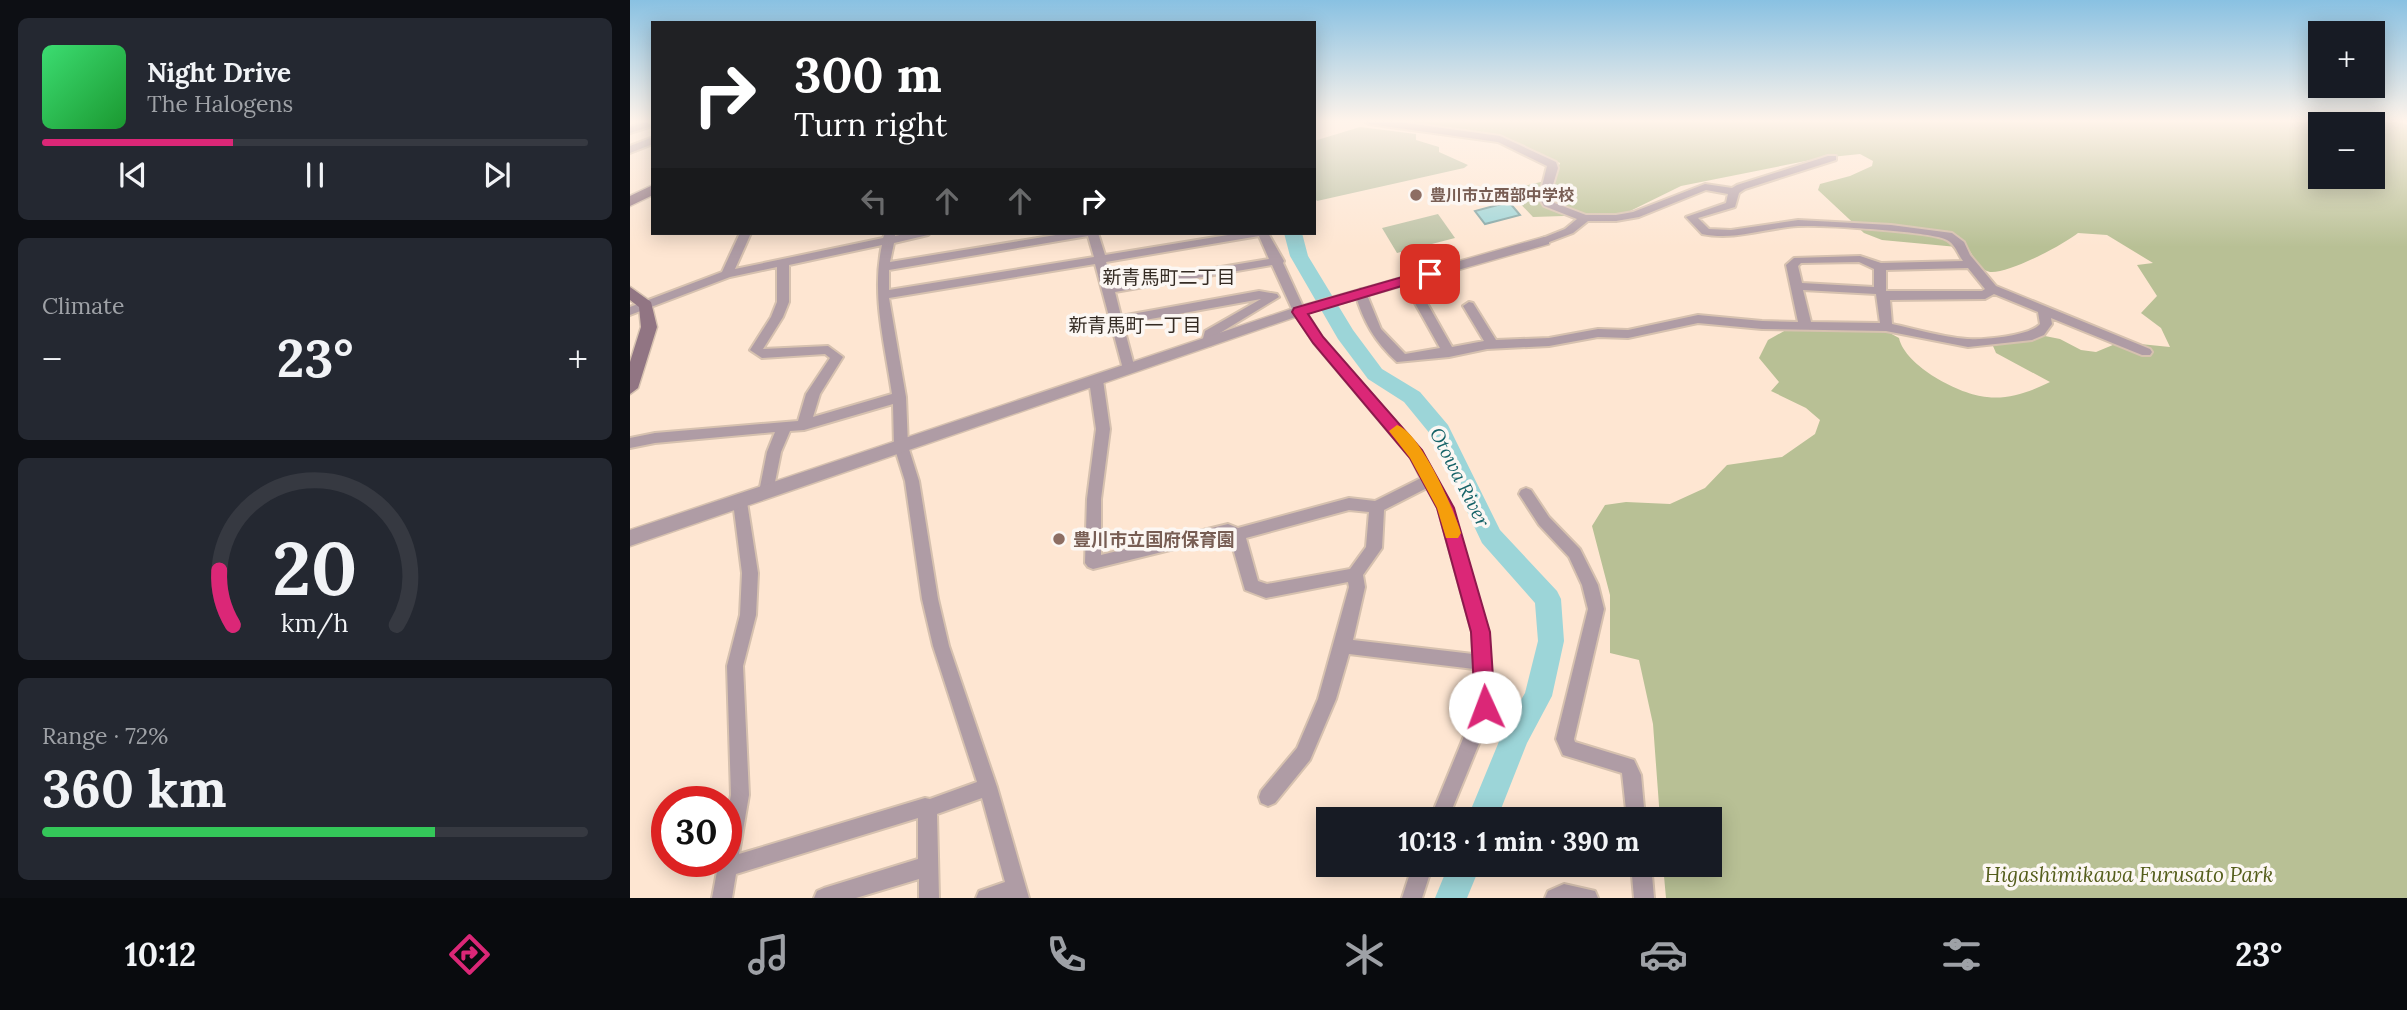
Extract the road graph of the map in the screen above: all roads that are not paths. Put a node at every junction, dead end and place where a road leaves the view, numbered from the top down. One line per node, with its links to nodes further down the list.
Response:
1 (1550, 163): 6 (street)
2 (1817, 163): 4 (street)
3 (651, 190): 5 (main road)
4 (1734, 192): 6 (street); 17 (street)
5 (630, 202)
6 (1585, 218): 13 (street)
7 (744, 235): 20 (street)
8 (1075, 235): 18 (street)
9 (1094, 235): 14 (street)
10 (1249, 235): 14 (street)
11 (1262, 235): 16 (street)
12 (889, 236): 15 (street); 18 (street)
13 (1544, 241): 21 (street)
14 (1101, 259): 23 (street); 29 (street)
15 (784, 261): 20 (street); 47 (street)
16 (1278, 261): 23 (street); 25 (street)
17 (1971, 264): 19 (street); 24 (street)
18 (883, 267): 29 (street)
19 (1880, 267): 22 (street); 27 (street)
20 (727, 274): 31 (street)
21 (1408, 280): 28 (street); 42 (street)
22 (1796, 286): 27 (street); 37 (street)
23 (1110, 289): 36 (street)
24 (1992, 289): 27 (street); 33 (street)
25 (1291, 290): 30 (street); 35 (street)
26 (630, 292): 31 (main road)
27 (1882, 293): 38 (street)
28 (1358, 294): 35 (street); 42 (street)
29 (883, 295): 46 (street)
30 (1273, 297): 36 (street); 39 (street)
31 (646, 305): 34 (street); 44 (main road)
32 (1469, 306): 40 (street)
33 (2044, 310): 38 (street); 41 (street)
34 (630, 311)
35 (1299, 312): 39 (street); 51 (street)
36 (1118, 321): 43 (street)
37 (1805, 324): 38 (street); 40 (street)
38 (1886, 327)
39 (1208, 342): 43 (street)
40 (1493, 345): 42 (street)
41 (2146, 352)
42 (1449, 353)
43 (1129, 369): 45 (street)
44 (632, 378)
45 (1096, 380): 50 (street); 56 (street)
46 (899, 397): 47 (street); 50 (street)
47 (804, 425): 48 (street)
48 (784, 428): 49 (street); 52 (street)
49 (630, 443)
50 (901, 446): 52 (street); 62 (street)
51 (1430, 480): 55 (street); 60 (street)
52 (766, 492): 54 (street)
53 (1526, 495): 65 (street)
54 (740, 502): 57 (street); 61 (street)
55 (1377, 507): 56 (street); 58 (street)
56 (1237, 534): 58 (street)
57 (630, 538)
58 (1355, 574): 59 (street)
59 (1343, 646): 60 (street); 63 (street)
60 (1483, 663): 64 (street)
61 (740, 786)
62 (988, 787): 66 (street); 72 (street)
63 (1268, 797)
64 (1444, 807)
65 (1635, 807)
66 (930, 808): 67 (street); 68 (street)
67 (742, 863)
68 (928, 866): 74 (street); 75 (street)
69 (726, 877): 73 (street)
70 (1419, 877): 77 (street)
71 (1642, 877): 80 (street)
72 (1018, 893): 76 (street)
73 (722, 898)
74 (824, 898)
75 (929, 898)
76 (986, 898)
77 (1412, 898)
78 (1555, 898): 79 (street)
79 (1588, 898)
80 (1644, 898)

